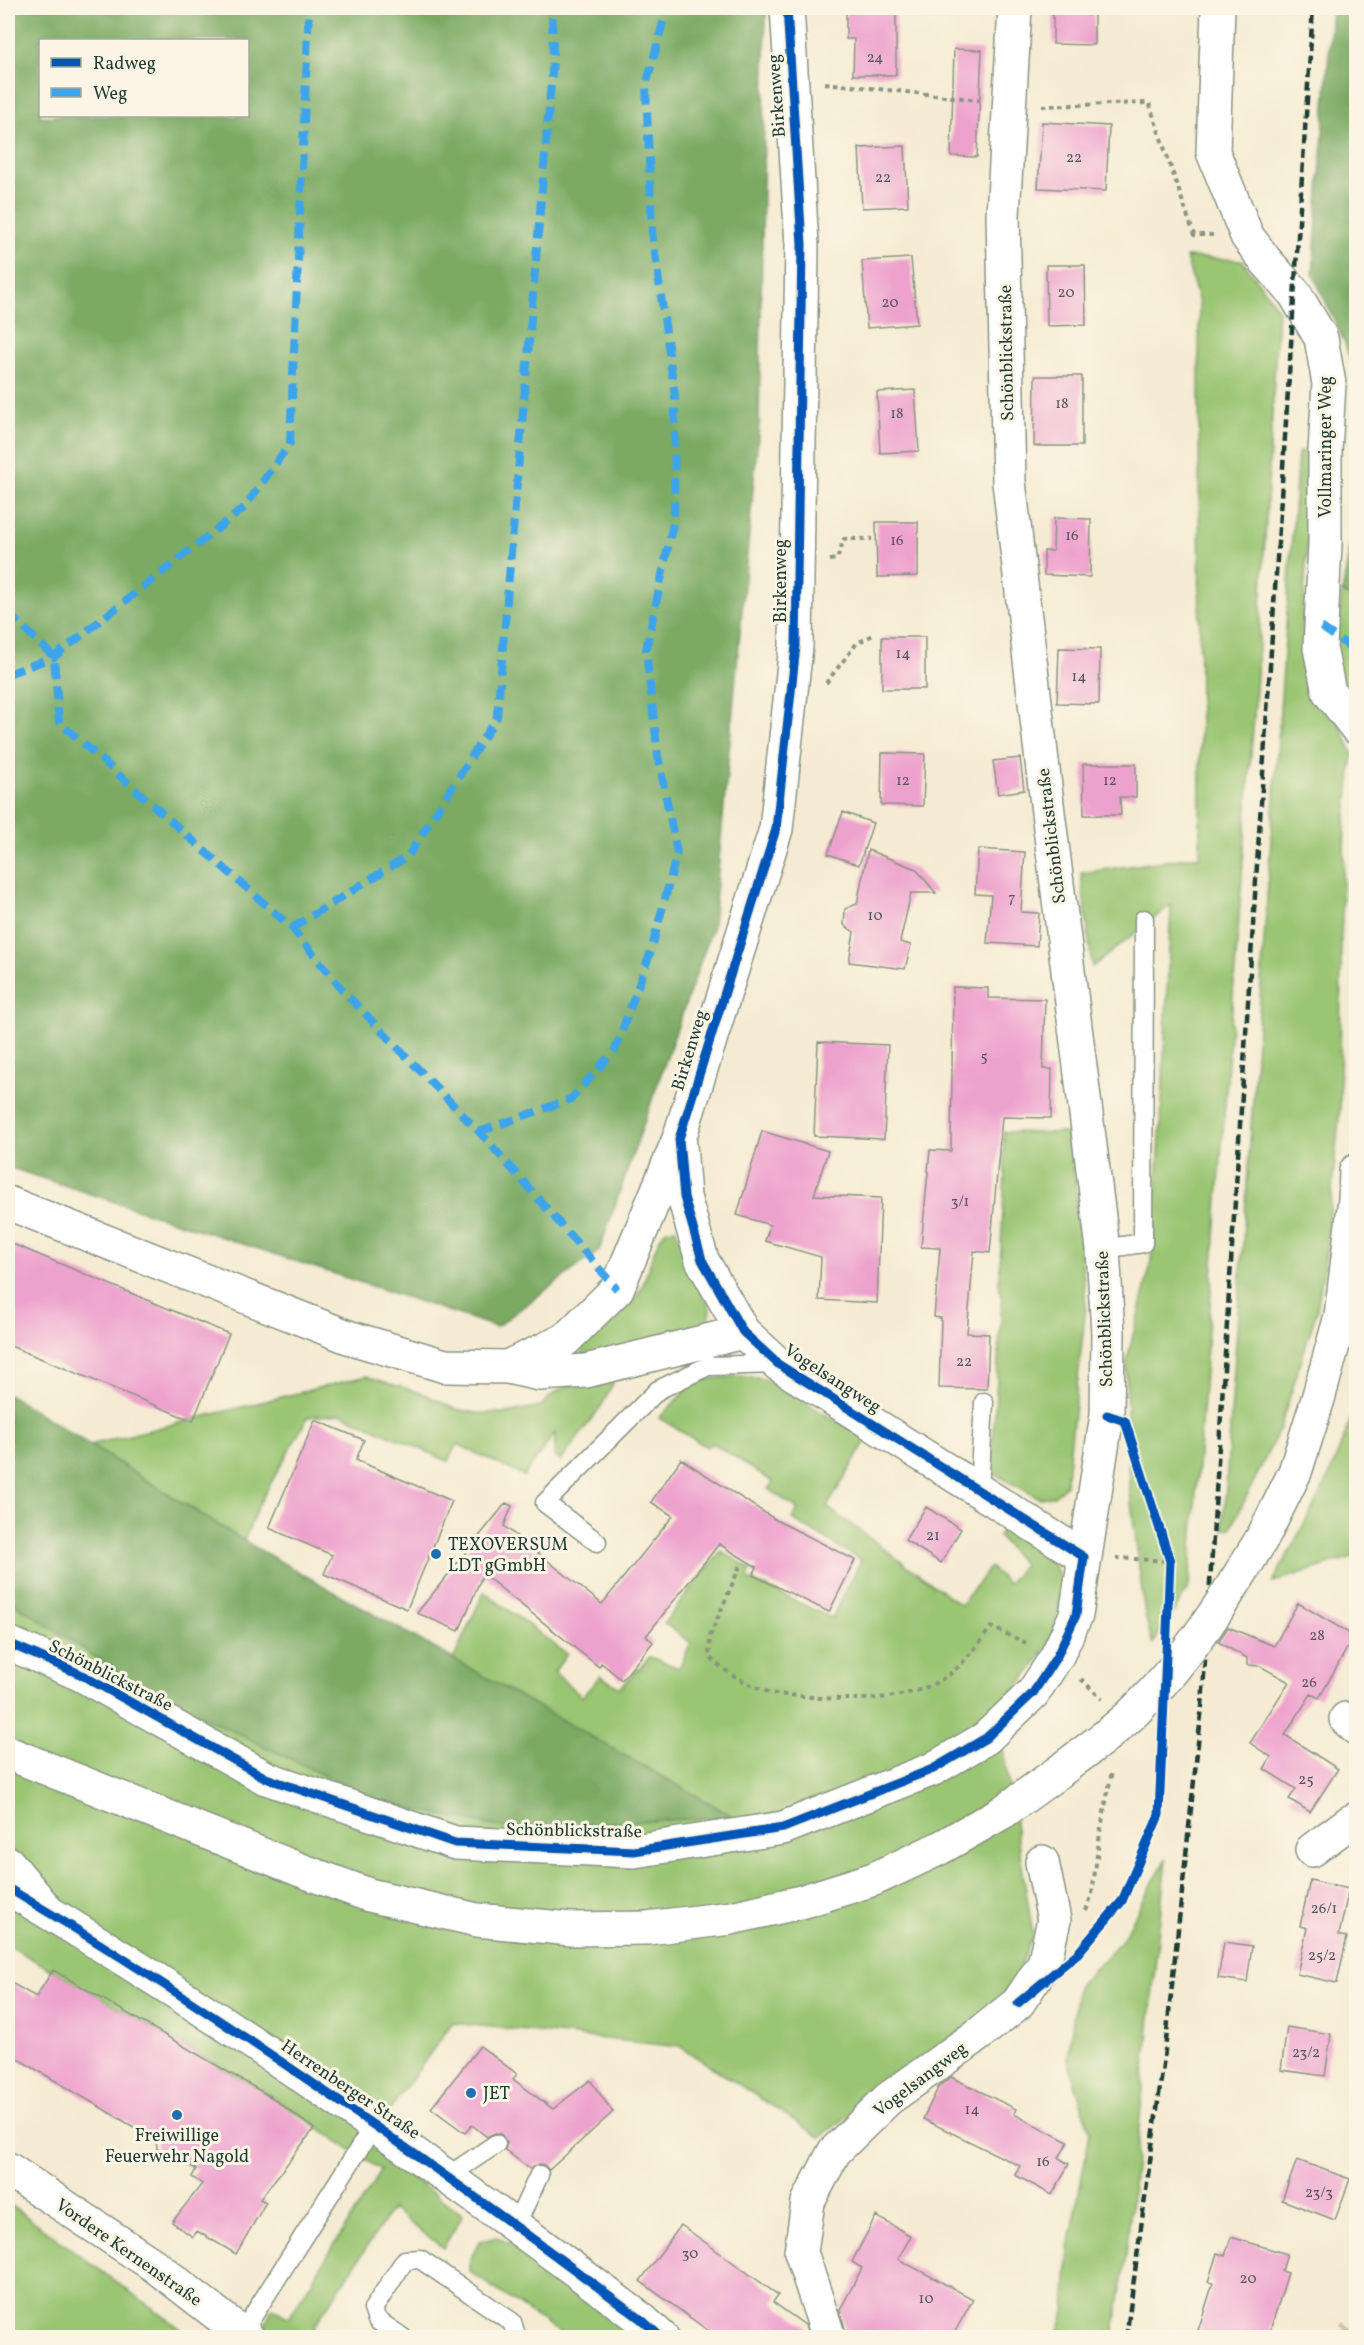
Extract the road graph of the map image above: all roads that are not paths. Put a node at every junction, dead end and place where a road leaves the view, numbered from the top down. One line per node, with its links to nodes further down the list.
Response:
1 (787, 8): 6 (street, Birkenweg)
2 (1015, 8): 9 (street, Schönblickstraße)
3 (1218, 8): 4 (street, Vollmaringer Weg)
4 (1356, 727)
5 (1144, 918): 9 (lane)
6 (679, 1139): 10 (street, Vogelsangweg); 12 (street, Birkenweg)
7 (1356, 1171): 18 (street, bridge)
8 (8, 1203): 12 (street)
9 (1102, 1249): 16 (street, Schönblickstraße)
10 (743, 1332): 11 (street, Vogelsangweg); 12 (street)
11 (778, 1364): 14 (street, Vogelsangweg); 15 (lane)
12 (507, 1367)
13 (984, 1402): 14 (lane)
14 (979, 1490): 16 (street, Vogelsangweg)
15 (597, 1542)
16 (1084, 1557): 17 (street, Schönblickstraße)
17 (8, 1643)
18 (8, 1753)
19 (1356, 1819): 20 (street)
20 (1312, 1850)
21 (1042, 1862): 35 (street, Vogelsangweg)
22 (8, 1863): 24 (street)
23 (8, 1888): 24 (street, Herrenberger Straße)
24 (48, 1912): 25 (street, Herrenberger Straße)
25 (374, 2125): 29 (street, Herrenberger Straße); 31 (lane)
26 (496, 2144): 29 (lane)
27 (8, 2169): 31 (street, Vordere Kernenstraße)
28 (538, 2175): 30 (lane)
29 (448, 2176): 30 (street, Herrenberger Straße)
30 (516, 2225): 34 (street, Herrenberger Straße)
31 (245, 2335)
32 (402, 2337): 33 (lane)
33 (514, 2337)
34 (662, 2337)
35 (829, 2337)

